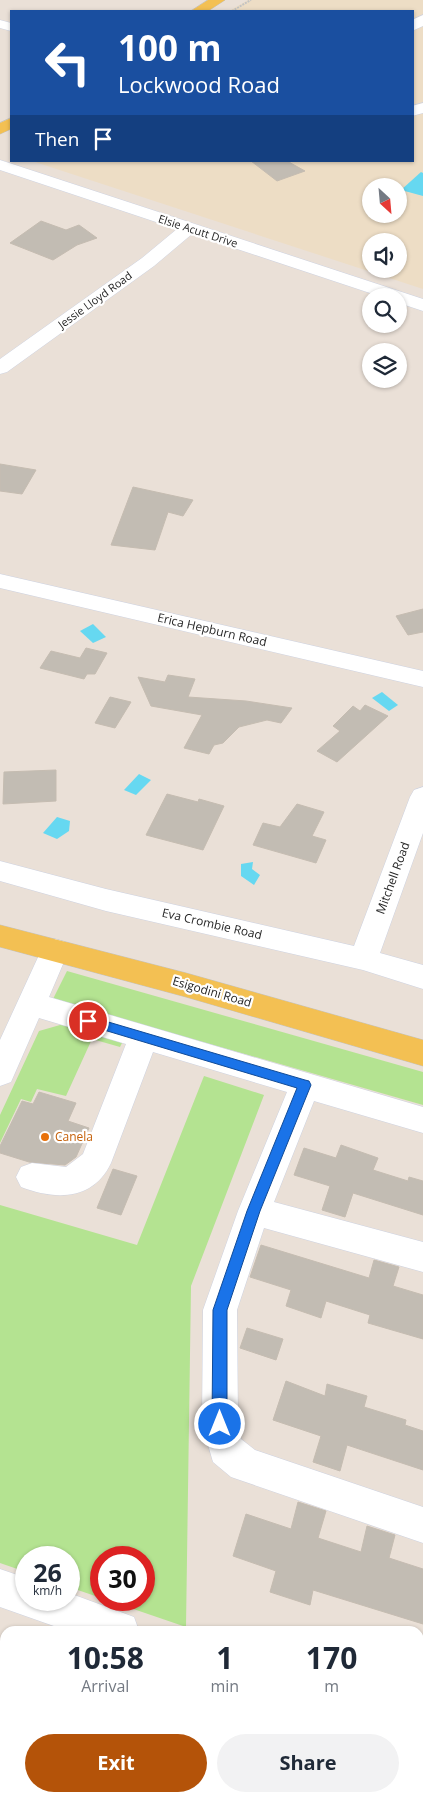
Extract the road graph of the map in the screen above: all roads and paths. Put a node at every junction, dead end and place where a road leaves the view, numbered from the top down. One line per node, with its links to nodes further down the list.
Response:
1 (218, 0): 3 (main road)
2 (250, 0): 4 (path)
3 (200, 10)
4 (234, 10)
5 (0, 165): 6 (street, Elsie Acutt Drive)
6 (188, 228): 7 (street, Elsie Acutt Drive); 10 (street, Jessie Lloyd Road)
7 (370, 288)
8 (407, 300): 9 (street, Elsie Acutt Drive)
9 (423, 305)
10 (0, 368)
11 (0, 582): 12 (street, Erica Hepburn Road)
12 (423, 679)
13 (423, 797): 17 (street, Mitchell Road)
14 (0, 871): 17 (street, Eva Crombie Road)
15 (0, 936): 16 (main road, Esigodini Road)
16 (55, 950): 19 (street); 21 (main road, Esigodini Road)
17 (363, 958): 18 (street, Eva Crombie Road)
18 (423, 977)
19 (32, 1004): 20 (street); 22 (street)
20 (144, 1037): 23 (street); 25 (street)
21 (423, 1052)
22 (0, 1073)
23 (305, 1085): 24 (street); 26 (street)
24 (423, 1120)
25 (32, 1177)
26 (254, 1211): 27 (street); 28 (street)
27 (423, 1257)
28 (423, 1525)
29 (0, 1588): 30 (street)
30 (15, 1593)
31 (65, 1611): 32 (street)
32 (106, 1626)

